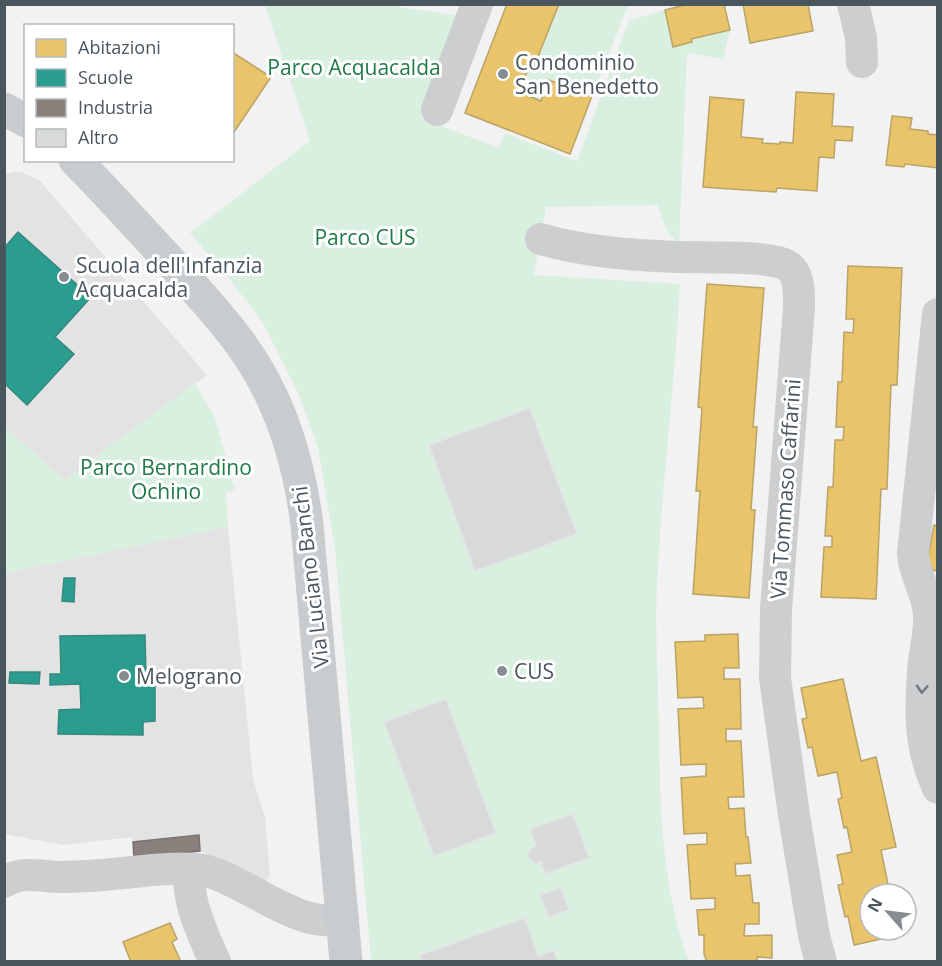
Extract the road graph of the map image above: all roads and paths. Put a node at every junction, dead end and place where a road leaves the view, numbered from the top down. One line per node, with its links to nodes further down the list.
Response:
1 (477, 4): 5 (street)
2 (853, 4): 3 (street)
3 (862, 62)
4 (4, 109): 6 (main road)
5 (437, 110)
6 (24, 120)
7 (77, 162): 14 (main road, Via Luciano Banchi)
8 (541, 239): 17 (street, Via Tommaso Caffarini)
9 (938, 314): 10 (street)
10 (933, 630): 11 (street, one-way to 11)
11 (938, 788)
12 (189, 869): 13 (street); 14 (street); 15 (street)
13 (4, 882)
14 (343, 919): 16 (main road, Via Luciano Banchi)
15 (215, 962)
16 (346, 962)
17 (821, 962)

